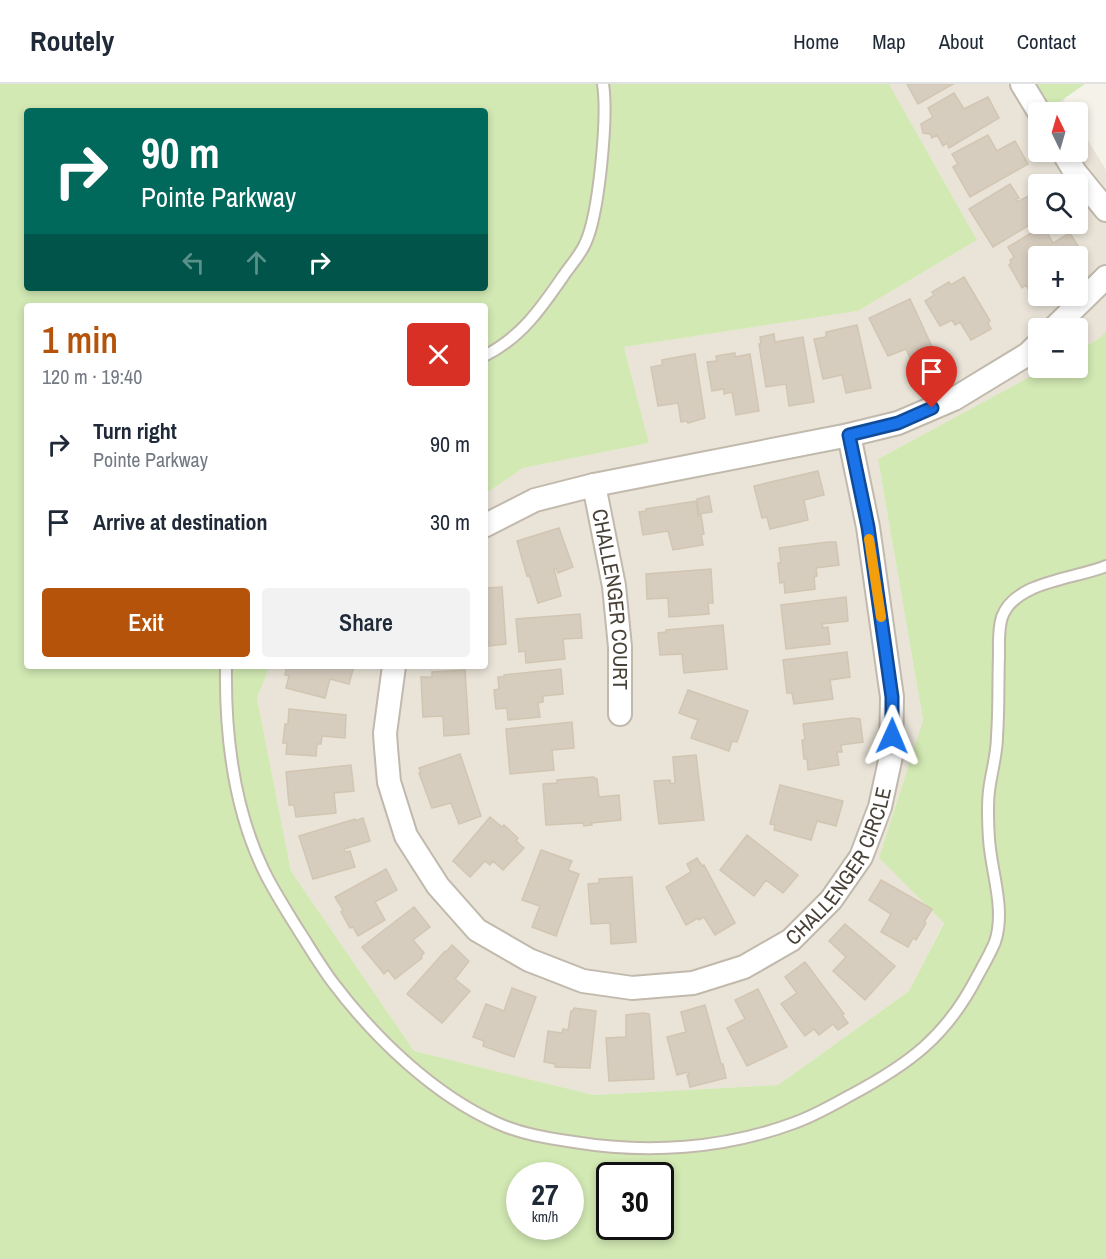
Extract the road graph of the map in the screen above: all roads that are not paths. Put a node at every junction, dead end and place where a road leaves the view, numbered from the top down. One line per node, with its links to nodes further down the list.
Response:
1 (603, 84): 8 (lane)
2 (1022, 84): 3 (street)
3 (1033, 102)
4 (1069, 162): 5 (street)
5 (1106, 210)
6 (1106, 277): 7 (street)
7 (1064, 318)
8 (488, 353)
9 (1028, 354): 10 (street)
10 (849, 435): 11 (street); 15 (street, CHALLENGER CIRCLE)
11 (594, 485): 12 (street); 16 (street, CHALLENGER COURT)
12 (488, 524)
13 (1106, 566): 14 (lane)
14 (226, 669)
15 (394, 669)
16 (620, 714)

